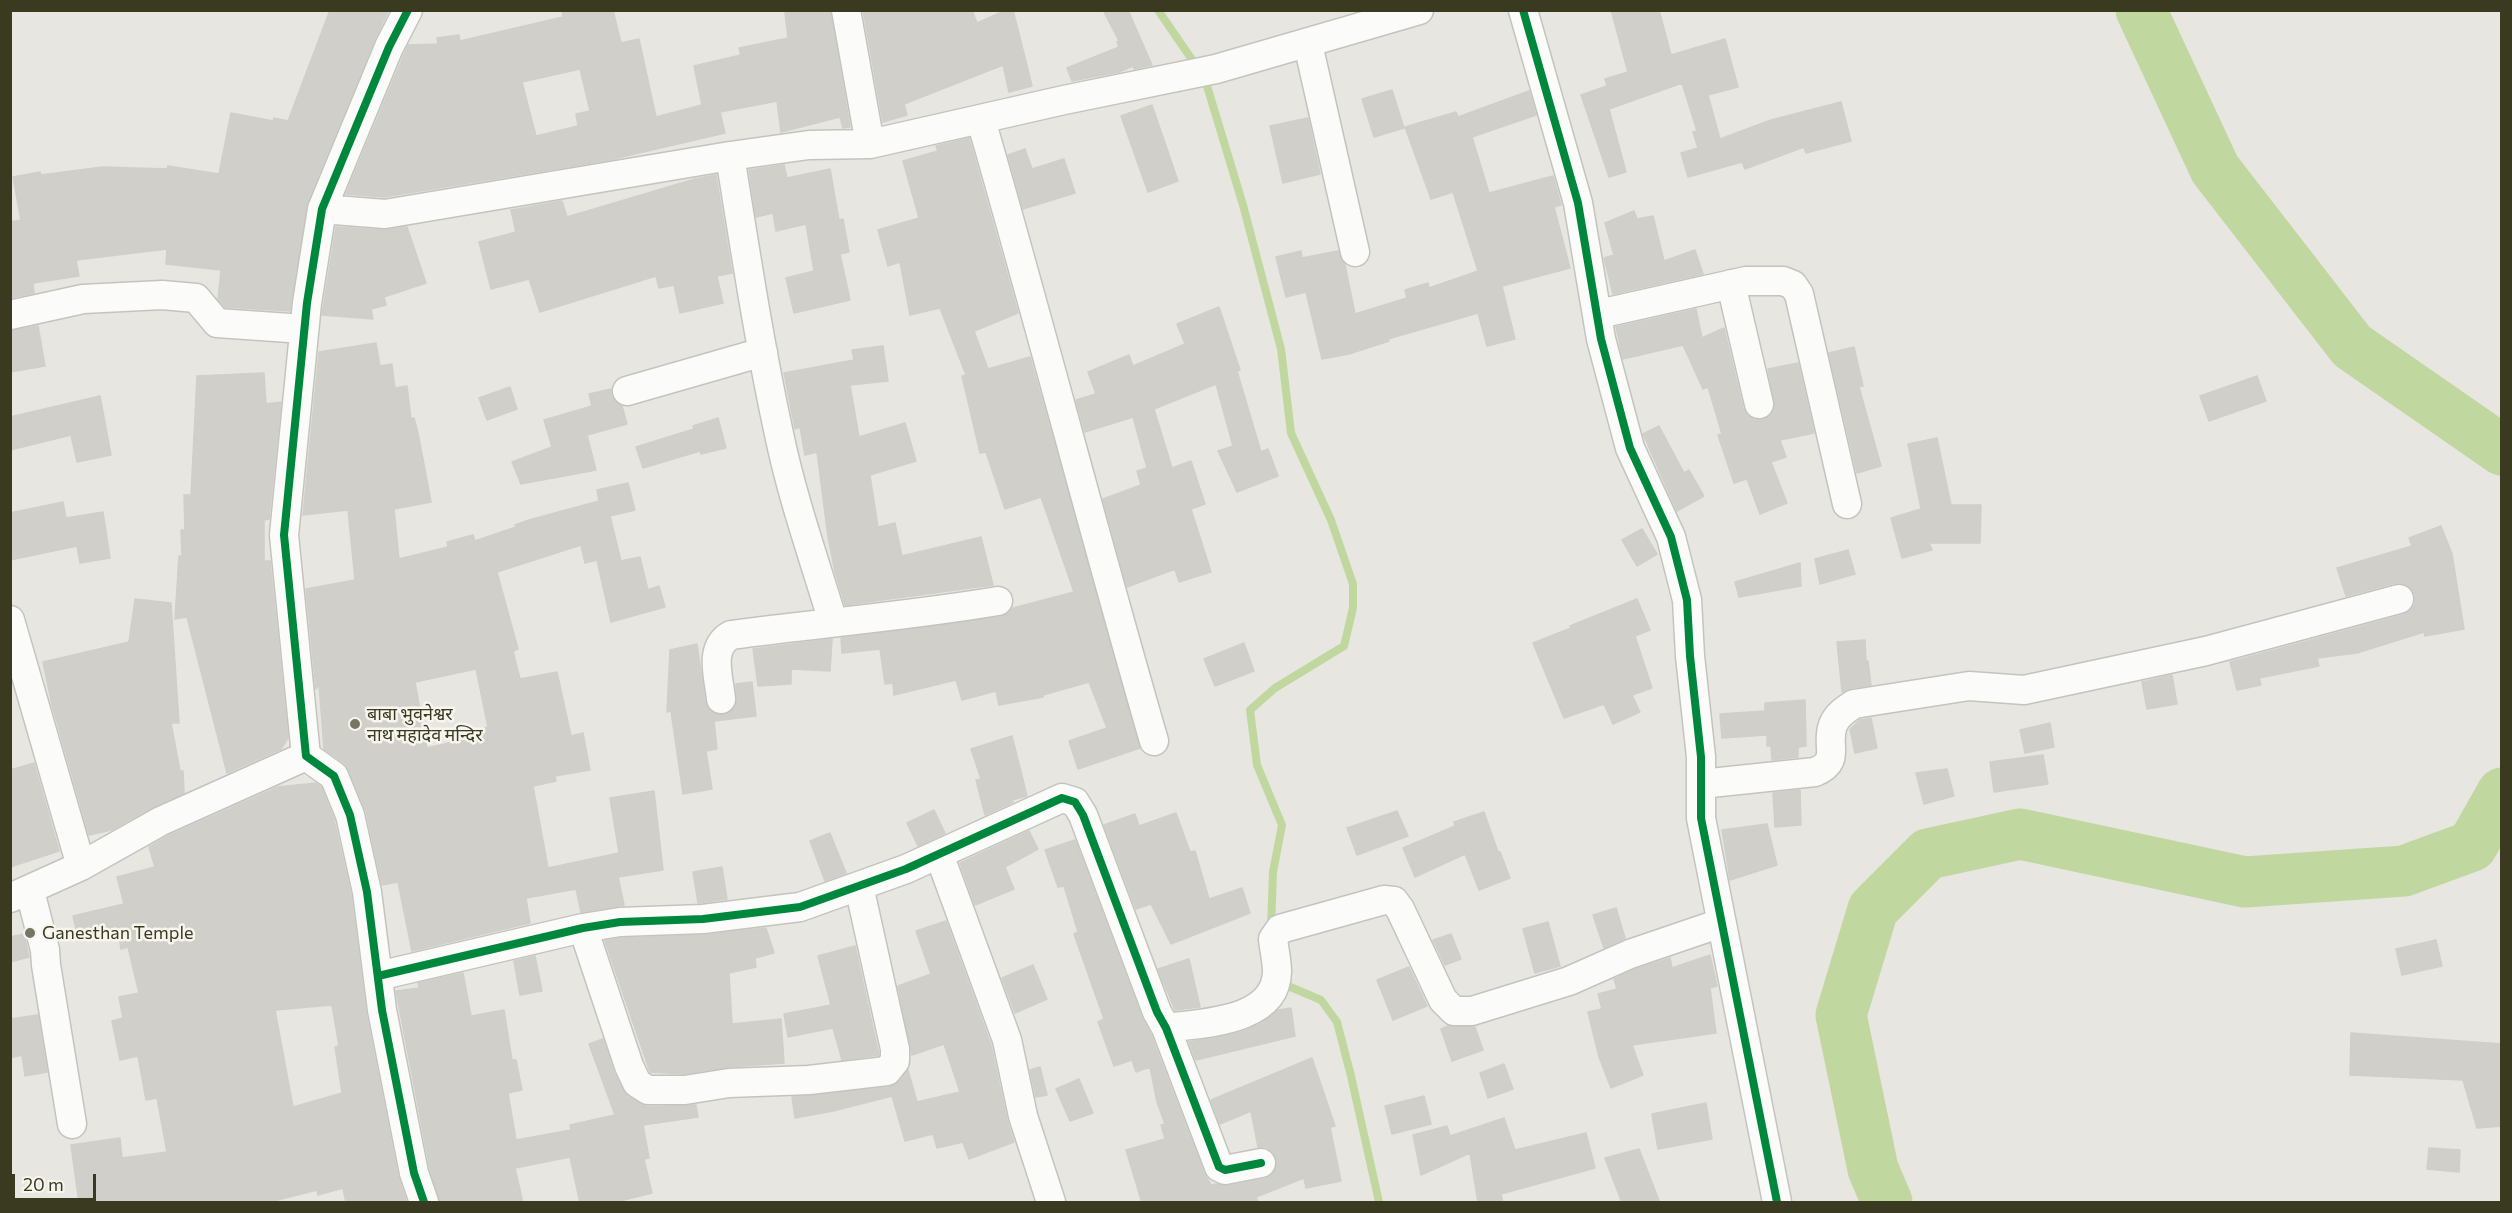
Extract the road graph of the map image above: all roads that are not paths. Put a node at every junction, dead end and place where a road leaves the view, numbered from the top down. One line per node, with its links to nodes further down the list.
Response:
1 (408, 10): 9 (street)
2 (846, 10): 7 (street)
3 (1419, 10): 5 (street)
4 (1523, 10): 12 (street)
5 (1308, 44): 6 (street); 10 (street)
6 (981, 120): 7 (street); 24 (street)
7 (870, 144): 8 (street)
8 (730, 156): 9 (street); 15 (street)
9 (322, 209): 14 (street)
10 (1355, 252)
11 (1731, 284): 12 (street); 17 (street); 18 (street)
12 (1599, 314): 26 (street)
13 (10, 315): 14 (street)
14 (304, 329): 25 (street)
15 (763, 352): 16 (street); 22 (street)
16 (627, 391)
17 (1759, 404)
18 (1847, 504)
19 (2399, 599): 26 (street)
20 (998, 601): 22 (street)
21 (10, 620): 28 (street)
22 (833, 622): 23 (street)
23 (722, 699)
24 (1154, 741)
25 (306, 756): 28 (street); 33 (street)
26 (1701, 784): 31 (street)
27 (939, 854): 29 (street); 34 (street); 38 (street)
28 (81, 866): 30 (street)
29 (859, 886): 32 (street); 32 (street)
30 (20, 895): 35 (street)
31 (1721, 923): 34 (street); 39 (street)
32 (583, 928): 33 (street)
33 (378, 976): 37 (street)
34 (1166, 1028): 36 (street)
35 (72, 1124)
36 (1261, 1163)
37 (424, 1203)
38 (1051, 1203)
39 (1777, 1203)

